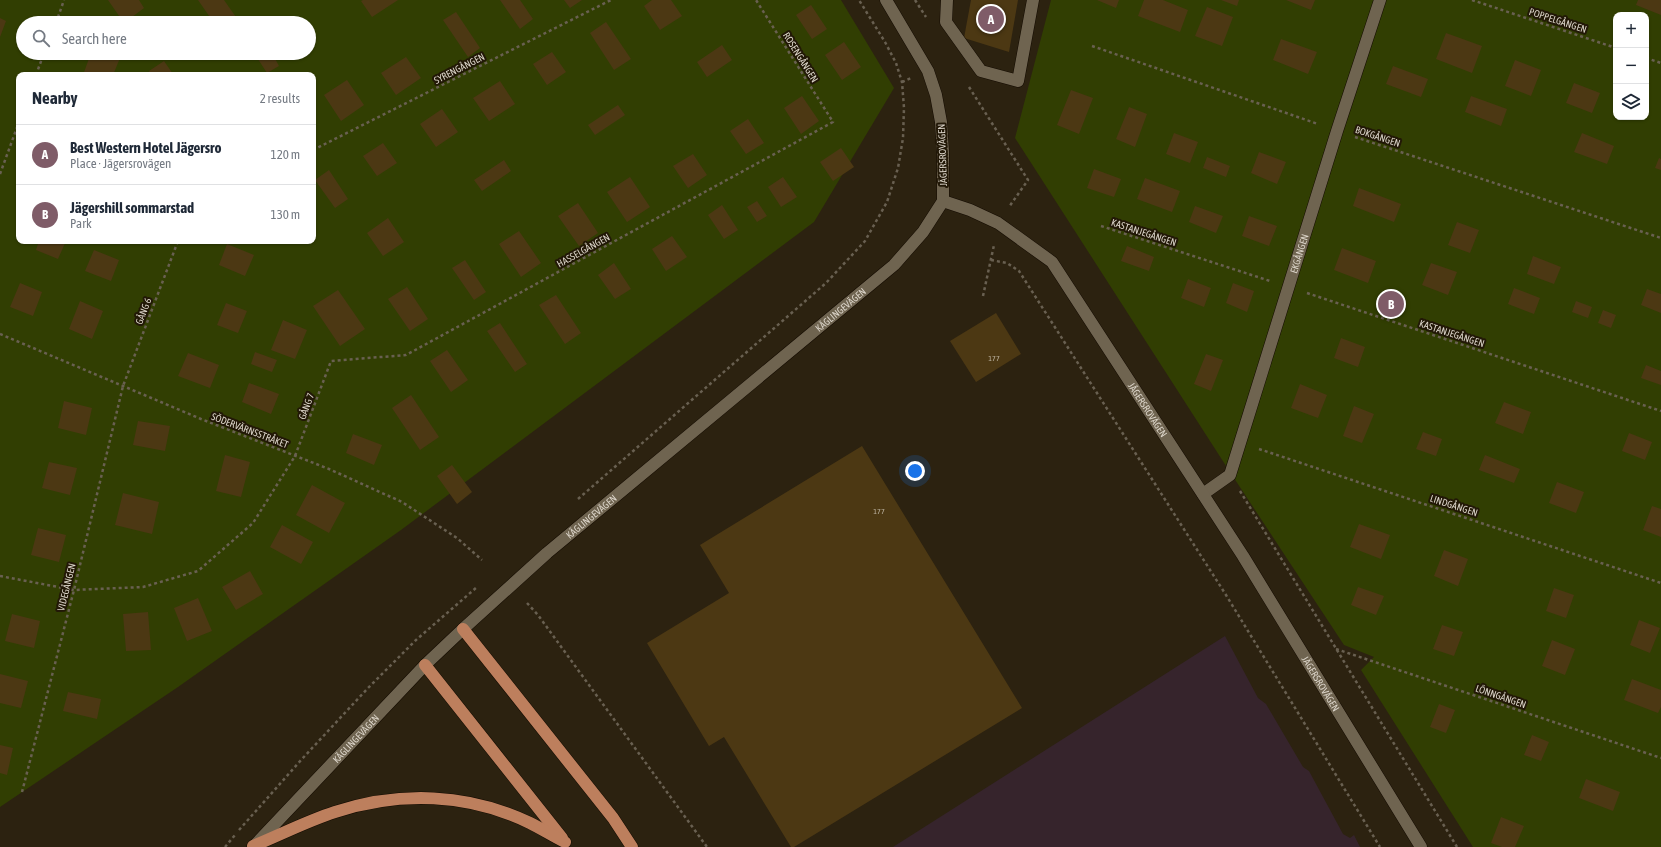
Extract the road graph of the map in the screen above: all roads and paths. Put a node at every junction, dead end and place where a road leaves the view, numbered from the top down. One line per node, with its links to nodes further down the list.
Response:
1 (64, 0): 10 (path)
2 (611, 0): 21 (path, SYRENGÅNGEN)
3 (756, 0): 18 (path, ROSENGÅNGEN)
4 (859, 0): 39 (path)
5 (886, 0): 23 (main road, JÄGERSROVÄGEN)
6 (947, 0): 7 (main road)
7 (1034, 0)
8 (1380, 0): 20 (main road, EKGÅNGEN)
9 (1472, 0): 12 (path, POPPELGÅNGEN)
10 (58, 16)
11 (1092, 46): 20 (path, BOKGÅNGEN)
12 (1613, 47)
13 (1649, 59): 15 (path)
14 (41, 60): 16 (path)
15 (1661, 63)
16 (37, 72)
17 (968, 85): 24 (path)
18 (833, 122): 32 (path, HASSELGÅNGEN)
19 (16, 130): 22 (path)
20 (1337, 131): 26 (path, BOKGÅNGEN); 29 (main road, EKGÅNGEN)
21 (316, 148)
22 (0, 174)
23 (943, 201): 24 (main road, JÄGERSROVÄGEN); 46 (main road, KÄGLINGEVÄGEN)
24 (998, 223): 28 (path); 38 (main road, JÄGERSROVÄGEN)
25 (1101, 226): 29 (path, KASTANJEGÅNGEN)
26 (1661, 238)
27 (177, 244): 33 (path, GÅNG 6)
28 (991, 260): 30 (path); 56 (path)
29 (1289, 287): 34 (path, KASTANJEGÅNGEN); 35 (main road, EKGÅNGEN)
30 (983, 296)
31 (0, 334): 33 (path, SÖDERVÄRNSSTRÅKET)
32 (331, 361): 36 (path, GÅNG 7)
33 (123, 386): 36 (path, SÖDERVÄRNSSTRÅKET); 44 (path, VIDEGÅNGEN)
34 (1661, 411)
35 (1241, 443): 37 (main road, EKGÅNGEN); 43 (path, LINDGÅNGEN)
36 (295, 456): 40 (path, SÖDERVÄRNSSTRÅKET); 44 (path, GÅNG 7)
37 (1230, 475): 38 (main road); 47 (path)
38 (1203, 494): 57 (main road, JÄGERSROVÄGEN)
39 (572, 504)
40 (482, 560)
41 (0, 576): 44 (path, GÅNG 7)
42 (482, 583): 52 (path)
43 (1661, 583)
44 (74, 590): 50 (path, VIDEGÅNGEN)
45 (528, 603): 55 (path)
46 (463, 629): 48 (main road, KÄGLINGEVÄGEN); 54 (highway)
47 (1335, 649): 49 (path, LÖNNGÅNGEN); 58 (path)
48 (425, 665): 51 (highway); 53 (main road, KÄGLINGEVÄGEN)
49 (1661, 758)
50 (22, 792)
51 (567, 845): 53 (highway)
52 (224, 847)
53 (253, 847)
54 (632, 847)
55 (706, 847)
56 (1380, 847)
57 (1420, 847)
58 (1457, 847)

